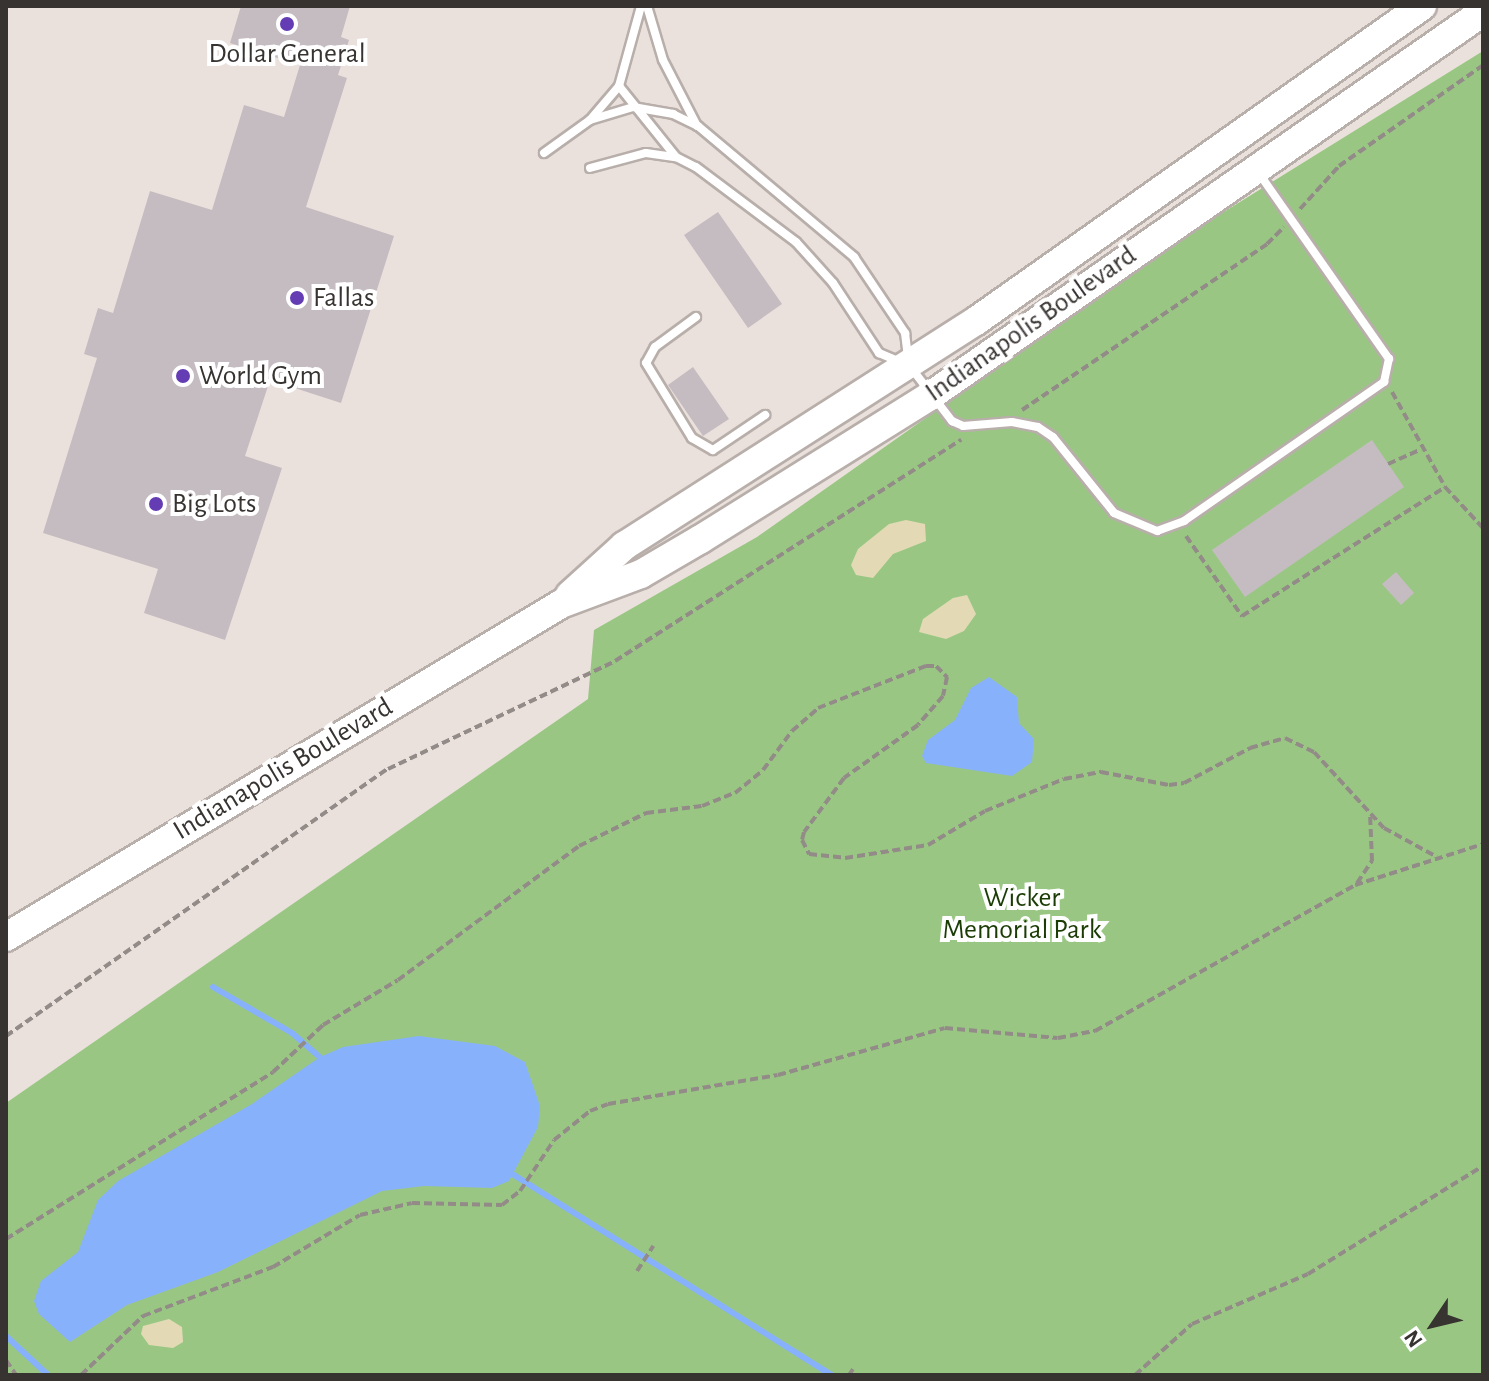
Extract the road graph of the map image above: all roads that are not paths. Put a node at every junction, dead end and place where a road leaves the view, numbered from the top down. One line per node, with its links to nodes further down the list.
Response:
1 (641, 6): 5 (lane)
2 (647, 6): 8 (lane)
3 (1422, 6): 14 (highway, Indianapolis Boulevard)
4 (1483, 12): 12 (highway, Indianapolis Boulevard)
5 (619, 86): 6 (lane); 7 (lane)
6 (633, 107): 7 (lane); 8 (lane); 10 (lane)
7 (590, 120): 9 (lane)
8 (698, 126): 14 (lane)
9 (544, 153)
10 (676, 157): 11 (lane); 14 (lane)
11 (590, 168)
12 (1256, 169): 15 (highway, Indianapolis Boulevard); 15 (lane)
13 (696, 317): 16 (lane)
14 (909, 365): 15 (lane); 17 (highway, Indianapolis Boulevard)
15 (930, 396): 17 (highway, Indianapolis Boulevard)
16 (765, 415)
17 (561, 604): 18 (highway, Indianapolis Boulevard)
18 (6, 937)

